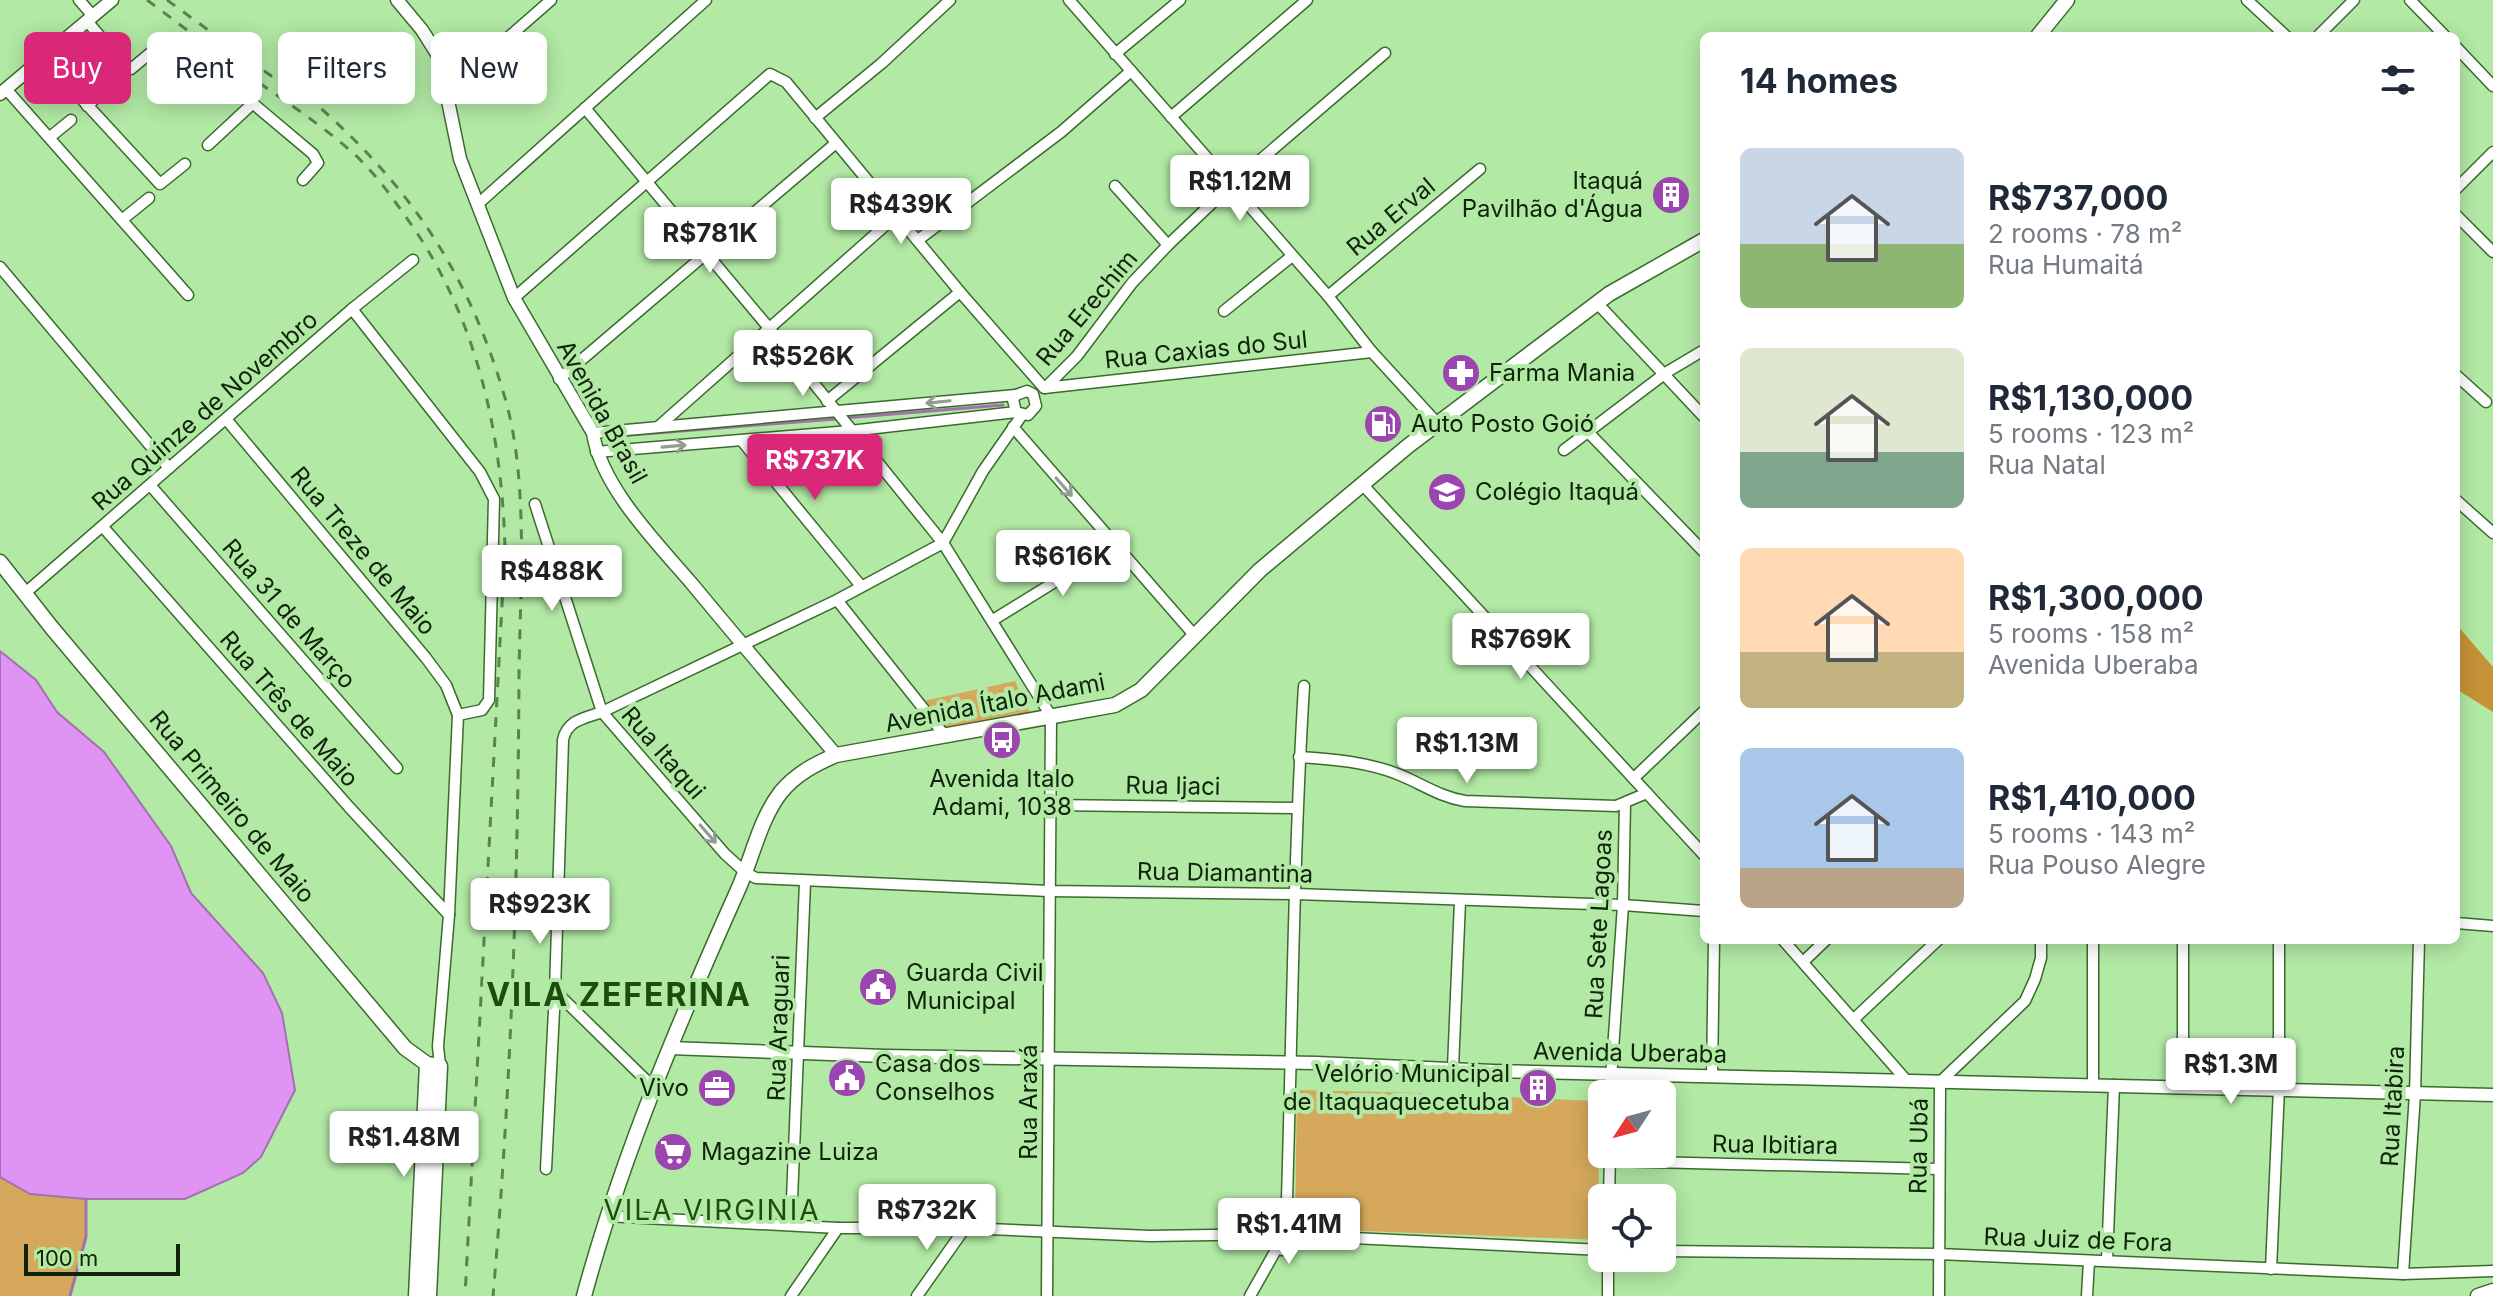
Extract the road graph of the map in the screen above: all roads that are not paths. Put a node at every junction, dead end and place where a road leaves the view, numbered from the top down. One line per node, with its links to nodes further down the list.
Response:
1 (79, 0): 14 (street)
2 (112, 0): 14 (street)
3 (551, 0): 16 (street)
4 (706, 0): 33 (street)
5 (1069, 0): 24 (street)
6 (1180, 0): 24 (street)
7 (1307, 0): 34 (street)
8 (2067, 0): 17 (main road)
9 (2247, 0): 18 (street)
10 (2354, 0): 19 (street)
11 (2410, 0): 20 (street)
12 (946, 1): 35 (street)
13 (404, 2): 21 (street, Avenida Brasil)
14 (90, 19): 15 (street); 25 (street)
15 (74, 32)
16 (514, 32)
17 (2041, 32)
18 (2282, 32)
19 (2322, 32)
20 (2441, 32)
21 (431, 42)
22 (2460, 51): 28 (street)
23 (1385, 53): 47 (street, Rua Erechim)
24 (1115, 54): 26 (street)
25 (147, 56)
26 (1131, 71): 34 (street); 53 (street)
27 (24, 73): 29 (street)
28 (2493, 86)
29 (3, 91): 37 (street)
30 (252, 104): 39 (street); 43 (street)
31 (448, 104): 49 (street, Avenida Brasil)
32 (87, 106): 41 (street)
33 (585, 108): 44 (street); 49 (street)
34 (1171, 117): 47 (street)
35 (815, 118): 38 (street); 44 (street)
36 (71, 120): 37 (street)
37 (50, 137): 51 (street)
38 (836, 143): 50 (street); 57 (street)
39 (208, 145)
40 (2493, 152): 45 (street)
41 (185, 164)
42 (1480, 169): 63 (street, Rua Erval)
43 (303, 180)
44 (648, 182): 57 (street); 64 (street)
45 (2460, 185)
46 (1115, 186): 55 (street)
47 (1230, 186): 55 (street, Rua Erechim); 58 (street)
48 (149, 198): 51 (street)
49 (478, 204): 64 (street, Avenida Brasil)
50 (897, 215): 53 (street); 68 (street)
51 (123, 219): 62 (street)
52 (2460, 219): 56 (street)
53 (918, 240): 61 (street)
54 (1700, 242): 65 (main road, Avenida Ítalo Adami)
55 (1168, 245): 74 (street, Rua Erechim)
56 (2493, 252)
57 (708, 255): 68 (street); 72 (street)
58 (1292, 256): 63 (street); 67 (street)
59 (413, 260): 66 (street, Rua Quinze de Novembro)
60 (0, 267): 92 (street)
61 (960, 292): 74 (street); 77 (street)
62 (188, 295)
63 (1328, 296): 69 (street)
64 (514, 298): 72 (street, Avenida Brasil)
65 (1597, 303): 71 (street); 83 (main road, Avenida Ítalo Adami)
66 (352, 309): 82 (street, Rua Quinze de Novembro); 111 (street)
67 (1224, 311)
68 (769, 328): 77 (street); 84 (street)
69 (1372, 352): 74 (street, Rua Caxias do Sul); 83 (street)
70 (1700, 352): 71 (street)
71 (1664, 375): 80 (street); 87 (street)
72 (559, 379): 88 (street, Avenida Brasil)
73 (2460, 379): 78 (street)
74 (1044, 388): 76 (street, Rua Erechim)
75 (1016, 395): 76 (street, Rua Erechim); 79 (street); 81 (street, one-way to 81)
76 (1034, 396): 79 (street, Rua Erechim)
77 (827, 401): 81 (street)
78 (2486, 402)
79 (1019, 413): 85 (street); 86 (street)
80 (1700, 413)
81 (837, 414): 84 (street); 86 (street)
82 (226, 419): 92 (street, Rua Quinze de Novembro); 111 (street, Rua Treze de Maio)
83 (1437, 423): 93 (main road, Avenida Ítalo Adami)
84 (658, 427): 88 (street)
85 (1013, 427): 99 (street, one-way to 99); 100 (street)
86 (849, 430): 89 (street); 100 (street)
87 (1588, 432): 90 (street); 101 (street)
88 (593, 433): 91 (street, Avenida Brasil)
89 (742, 441): 91 (street, one-way to 89); 103 (street)
90 (1564, 450)
91 (596, 452): 108 (street, Avenida Brasil)
92 (169, 468): 94 (street, Rua Quinze de Novembro)
93 (1362, 484): 107 (main road, Avenida Ítalo Adami); 118 (street)
94 (150, 485): 97 (street, Rua Quinze de Novembro); 117 (street, Rua 31 de Março)
95 (535, 504): 110 (street, Rua Itaqui)
96 (2460, 504): 98 (street)
97 (103, 527): 104 (street, Rua Quinze de Novembro); 131 (street, Rua Três de Maio)
98 (2493, 533)
99 (1111, 541): 106 (street); 107 (street)
100 (943, 543): 103 (street); 106 (street)
101 (1700, 548)
102 (0, 562): 104 (main road, Rua Primeiro de Maio)
103 (861, 586): 105 (street)
104 (24, 594): 150 (main road, Rua Primeiro de Maio)
105 (837, 600): 108 (street); 114 (street)
106 (993, 620): 113 (street)
107 (1195, 636): 113 (main road, Avenida Ítalo Adami)
108 (741, 644): 110 (street); 115 (street, Avenida Brasil)
109 (1304, 686): 116 (street)
110 (602, 712): 124 (street, Rua Itaqui, one-way to 124); 144 (street)
111 (458, 715): 131 (street)
112 (1700, 715): 118 (street)
113 (1051, 716): 114 (main road, Avenida Ítalo Adami); 121 (street, Rua Araxá)
114 (946, 737): 115 (main road, Avenida Ítalo Adami)
115 (836, 755): 124 (main road, Avenida Ítalo Adami)
116 (1299, 757): 120 (street); 122 (street)
117 (397, 768)
118 (1634, 778): 119 (street)
119 (1647, 793): 120 (street); 123 (street)
120 (1625, 803): 129 (street, Rua Sete Lagoas)
121 (1050, 805): 122 (street, Rua Ijaci); 126 (street, Rua Araxá)
122 (1296, 808): 127 (street)
123 (1700, 851)
124 (746, 873): 125 (street, Rua Diamantina); 146 (main road, Avenida Ítalo Adami)
125 (805, 882): 126 (street, Rua Diamantina); 147 (street, Rua Araguari)
126 (1049, 891): 127 (street, Rua Diamantina); 148 (street, Rua Araxá)
127 (1295, 894): 128 (street, Rua Diamantina); 149 (street)
128 (1460, 901): 129 (street, Rua Diamantina); 151 (street)
129 (1623, 905): 130 (street, Rua Diamantina); 152 (street, Rua Sete Lagoas)
130 (1700, 911)
131 (449, 915): 150 (street)
132 (2460, 923): 133 (street)
133 (2493, 926)
134 (1714, 944): 153 (street)
135 (1787, 944): 143 (street)
136 (1822, 944): 143 (street)
137 (1934, 944): 145 (street)
138 (2041, 944): 156 (street, Rua Ubá)
139 (2093, 944): 157 (street)
140 (2183, 944): 160 (street)
141 (2279, 944): 161 (street)
142 (2419, 944): 162 (street, Rua Itabira)
143 (1804, 961): 145 (street)
144 (555, 991): 159 (street); 165 (street)
145 (1854, 1019): 155 (street)
146 (670, 1048): 147 (street, Avenida Uberaba); 159 (main road, Avenida Ítalo Adami)
147 (798, 1052): 148 (street, Avenida Uberaba); 168 (street, Rua Araguari)
148 (1049, 1060): 149 (street, Avenida Uberaba); 171 (street, Rua Araxá)
149 (1292, 1063): 151 (street, Avenida Uberaba); 172 (street)
150 (434, 1065): 184 (main road); 185 (main road)
151 (1453, 1068): 152 (street, Avenida Uberaba)
152 (1610, 1074): 153 (street, Avenida Uberaba); 154 (street, Rua Sete Lagoas)
153 (1712, 1077): 155 (street, Avenida Uberaba)
154 (1610, 1080)
155 (1907, 1081): 156 (street, Avenida Uberaba)
156 (1940, 1082): 157 (street, Avenida Uberaba); 166 (street, Rua Ubá)
157 (2093, 1085): 158 (street, Avenida Uberaba)
158 (2114, 1085): 160 (street, Avenida Uberaba); 177 (street)
159 (653, 1087): 167 (main road, Avenida Ítalo Adami)
160 (2183, 1087): 161 (street, Avenida Uberaba)
161 (2279, 1088): 162 (street, Avenida Uberaba); 179 (street)
162 (2415, 1094): 163 (street, Avenida Uberaba); 182 (street, Rua Itabira)
163 (2493, 1095)
164 (1676, 1159): 166 (street, Rua Ibitiara)
165 (546, 1169)
166 (1938, 1169): 176 (street, Rua Ubá)
167 (606, 1216): 168 (street); 186 (main road, Avenida Ítalo Adami)
168 (791, 1224): 169 (street)
169 (838, 1228): 170 (street); 187 (street)
170 (965, 1228): 171 (street); 188 (street)
171 (1049, 1231): 172 (street); 189 (street, Rua Araxá)
172 (1283, 1233): 173 (street); 173 (street); 174 (street)
173 (1277, 1248): 190 (street)
174 (1588, 1249)
175 (1676, 1251): 176 (street, Rua Juiz de Fora)
176 (1938, 1254): 178 (street, Rua Juiz de Fora); 192 (street, Rua Ubá)
177 (2107, 1260): 178 (street, Rua Juiz de Fora); 179 (street, Rua Juiz de Fora)
178 (2089, 1261): 193 (street)
179 (2271, 1269): 182 (street, Rua Juiz de Fora)
180 (2493, 1271): 182 (street, Rua Juiz de Fora)
181 (1608, 1272): 191 (street)
182 (2403, 1274)
183 (2493, 1291): 194 (main road)
184 (416, 1296)
185 (429, 1296)
186 (584, 1296)
187 (791, 1296)
188 (917, 1296)
189 (1047, 1296)
190 (1250, 1296)
191 (1608, 1296)
192 (1939, 1296)
193 (2087, 1296)
194 (2478, 1296)

